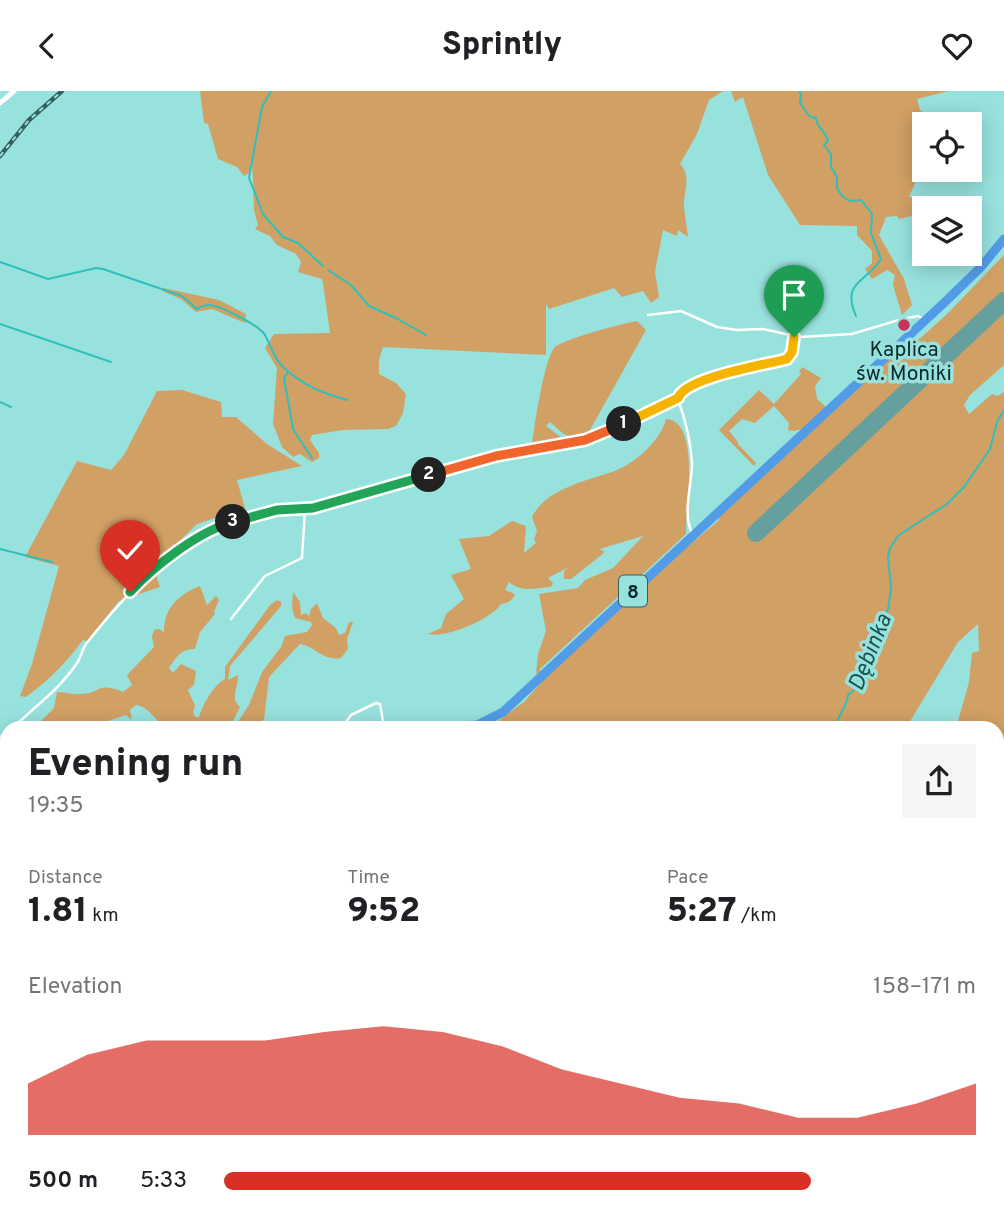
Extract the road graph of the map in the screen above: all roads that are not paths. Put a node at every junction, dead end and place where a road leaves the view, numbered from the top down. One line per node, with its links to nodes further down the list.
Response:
1 (14, 91): 2 (street)
2 (0, 103)
3 (1004, 239): 5 (highway, 8)
4 (648, 315): 6 (street)
5 (925, 320): 6 (street); 9 (highway, 8)
6 (794, 337): 7 (street)
7 (678, 398): 8 (street); 9 (street)
8 (304, 508): 10 (street); 11 (street)
9 (694, 536): 14 (highway, 8)
10 (231, 619)
11 (20, 721)
12 (347, 721): 13 (street)
13 (385, 721)
14 (488, 721)

